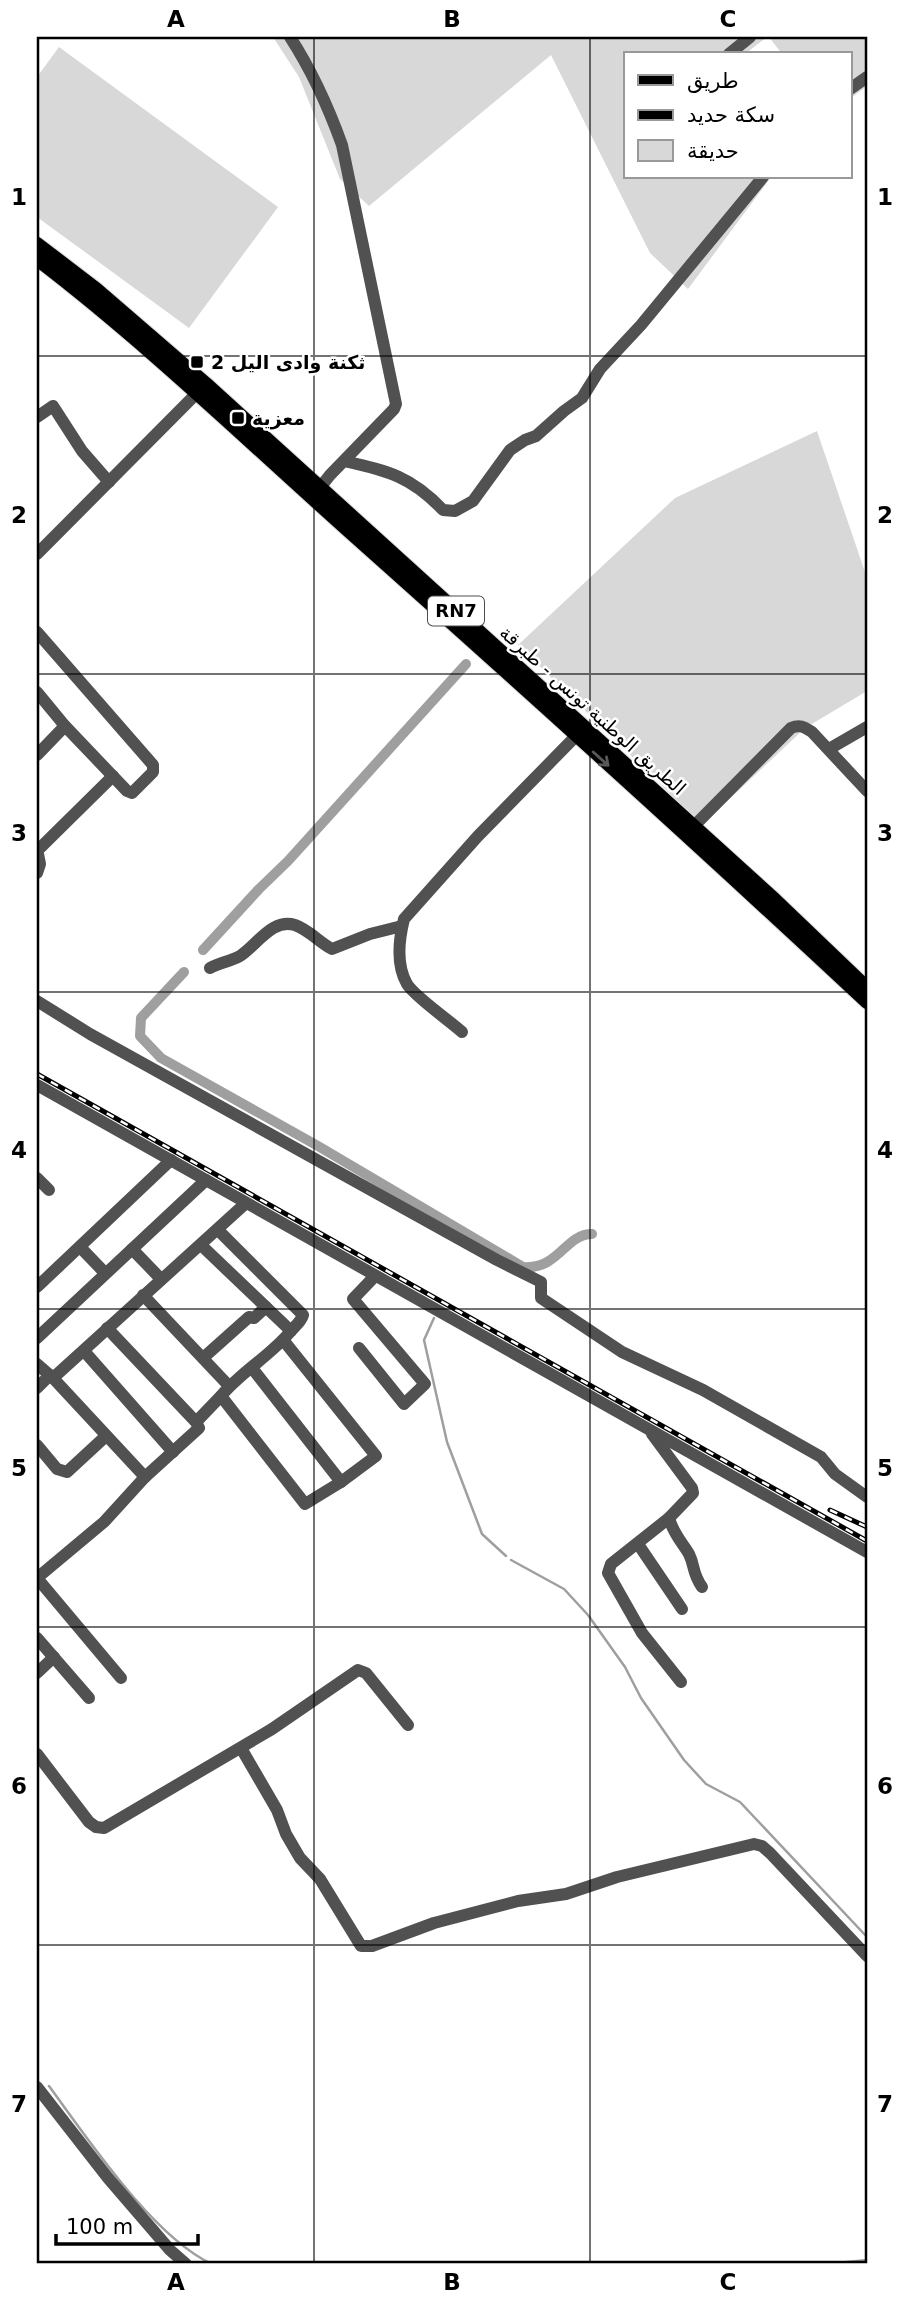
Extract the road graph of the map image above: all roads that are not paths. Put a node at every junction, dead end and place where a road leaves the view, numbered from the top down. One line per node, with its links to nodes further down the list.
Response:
1 (290, 37): 11 (street)
2 (750, 37): 3 (street)
3 (731, 52)
4 (867, 77): 5 (street)
5 (852, 88)
6 (762, 178): 11 (street)
7 (37, 244): 9 (main road, الطريق الوطنية تونس - طبرقة / RN7)
8 (37, 259): 9 (main road, الطريق الوطنية تونس - طبرقة / RN7)
9 (202, 389): 12 (street); 13 (main road, الطريق الوطنية تونس - طبرقة / RN7)
10 (37, 417): 12 (street)
11 (344, 461): 13 (street)
12 (109, 482): 14 (street)
13 (316, 493): 19 (main road, الطريق الوطنية تونس - طبرقة / RN7); 24 (main road, الطريق الوطنية تونس - طبرقة / RN7)
14 (37, 554)
15 (37, 632): 22 (street)
16 (38, 697): 17 (street)
17 (65, 726): 21 (street); 22 (street)
18 (867, 727): 20 (street)
19 (576, 736): 26 (main road, الطريق الوطنية تونس - طبرقة / RN7, one-way to 26); 28 (street)
20 (829, 749): 23 (street); 24 (street)
21 (37, 755)
22 (113, 776): 25 (street)
23 (867, 791)
24 (693, 827): 26 (main road, الطريق الوطنية تونس - طبرقة / RN7)
25 (37, 849): 27 (street)
26 (717, 856): 30 (main road, الطريق الوطنية تونس - طبرقة / RN7); 32 (main road, الطريق الوطنية تونس - طبرقة / RN7)
27 (37, 873)
28 (402, 926): 29 (street); 33 (street)
29 (210, 968)
30 (867, 988)
31 (37, 1001): 68 (street)
32 (867, 1002)
33 (462, 1032)
34 (37, 1085): 35 (street)
35 (171, 1160): 37 (street); 42 (street)
36 (37, 1178): 38 (street)
37 (206, 1180): 39 (street); 43 (street)
38 (49, 1190)
39 (246, 1203): 40 (street); 45 (street)
40 (218, 1230): 41 (street); 51 (street)
41 (201, 1245): 46 (street); 49 (street)
42 (80, 1247): 44 (street); 47 (street)
43 (132, 1249): 44 (street); 46 (street)
44 (106, 1273): 52 (street)
45 (375, 1276): 53 (street); 62 (street)
46 (161, 1279): 48 (street)
47 (37, 1287)
48 (143, 1295): 50 (street); 55 (street)
49 (266, 1307): 51 (street); 55 (street)
50 (107, 1328): 54 (street); 61 (street)
51 (287, 1336): 57 (street); 67 (street)
52 (37, 1338)
53 (359, 1348)
54 (83, 1351): 58 (street); 65 (street)
55 (203, 1358): 60 (street)
56 (37, 1363): 58 (street)
57 (252, 1368): 60 (street); 67 (street)
58 (52, 1376): 59 (street); 63 (street)
59 (37, 1388)
60 (225, 1391): 61 (street); 67 (street)
61 (196, 1422): 65 (street)
62 (647, 1428): 69 (street); 71 (street)
63 (106, 1436): 64 (street); 66 (street)
64 (37, 1446)
65 (173, 1452): 66 (street)
66 (145, 1477): 77 (street)
67 (341, 1482)
68 (867, 1497)
69 (669, 1518): 70 (street); 72 (street)
70 (638, 1544): 73 (street); 78 (street)
71 (867, 1552)
72 (702, 1587)
73 (682, 1609)
74 (37, 1639): 75 (street)
75 (54, 1657): 76 (street); 79 (street)
76 (37, 1673)
77 (121, 1678)
78 (681, 1682)
79 (89, 1698)
80 (408, 1726): 81 (street)
81 (242, 1748): 82 (street); 83 (street)
82 (37, 1754)
83 (867, 1956)
84 (37, 2087): 85 (street)
85 (186, 2264)

